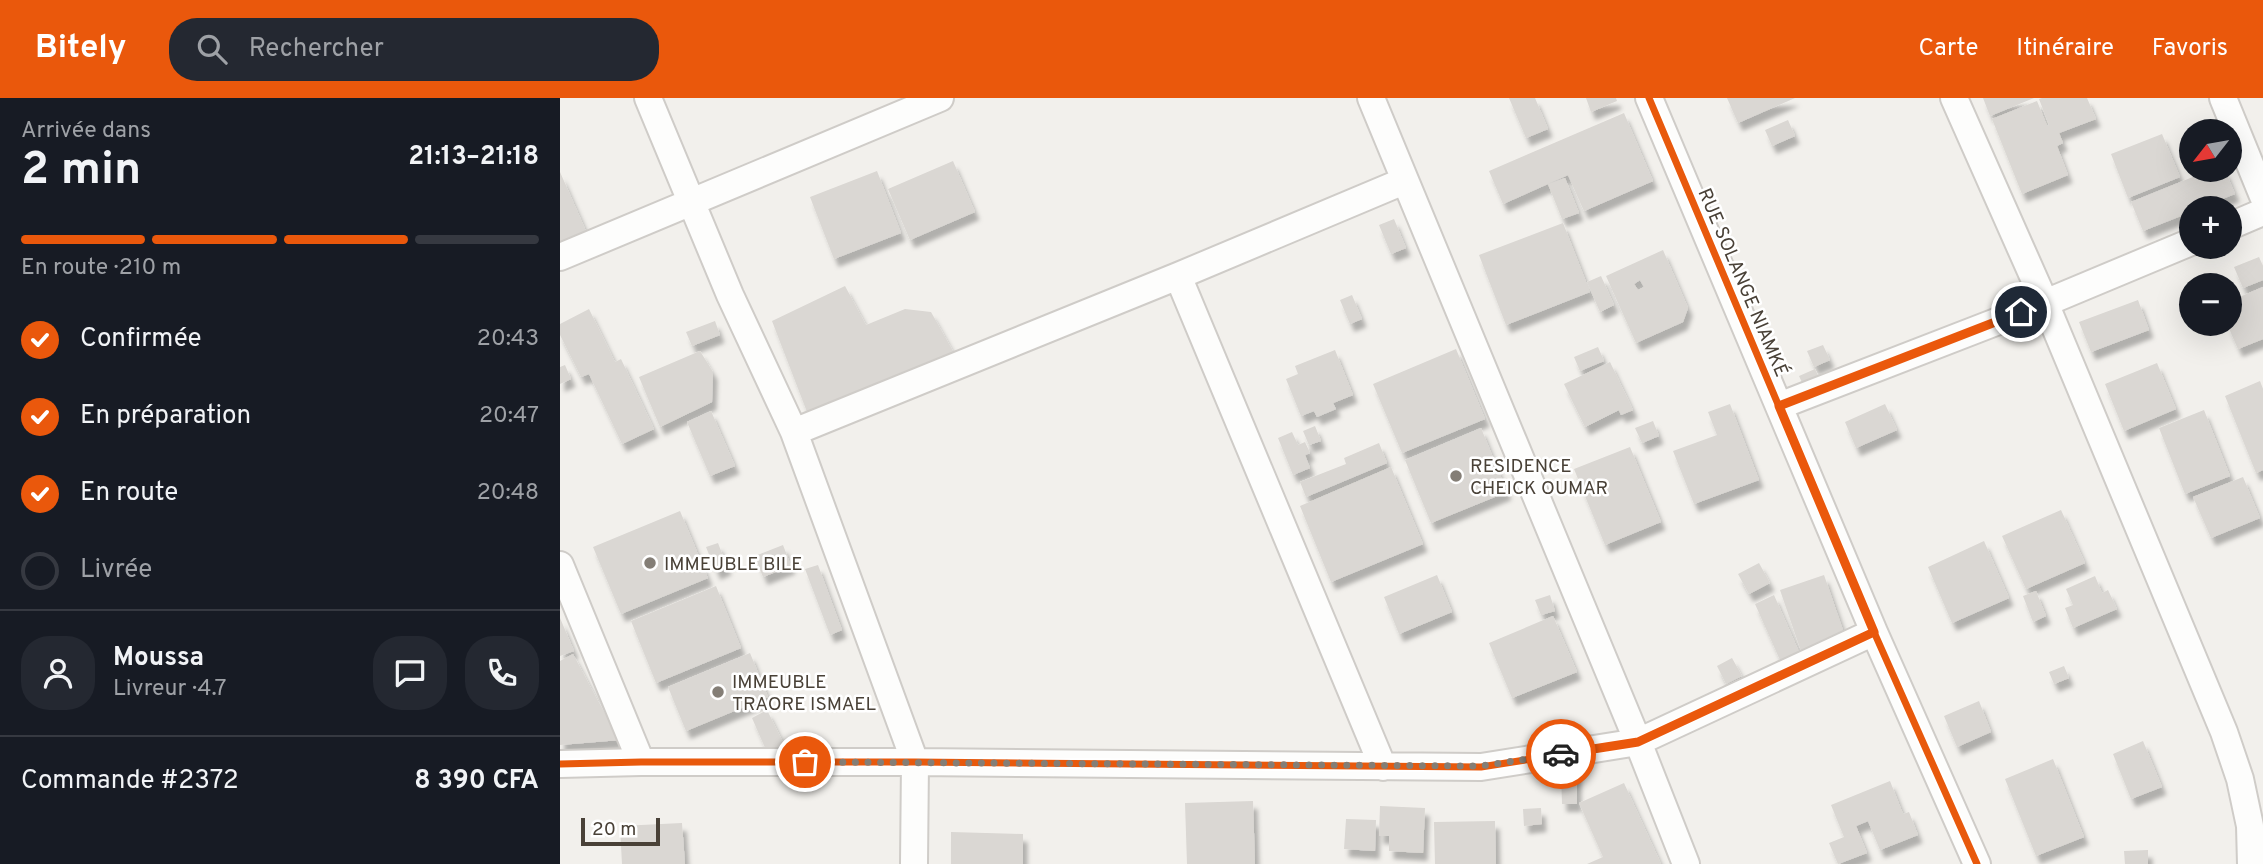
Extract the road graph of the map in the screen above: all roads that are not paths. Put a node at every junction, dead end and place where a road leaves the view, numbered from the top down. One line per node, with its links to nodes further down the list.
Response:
1 (648, 98): 9 (street)
2 (940, 98): 9 (street)
3 (1371, 98): 7 (street)
4 (1649, 98): 16 (street, RUE SOLANGE NIAMKÉ)
5 (1954, 98): 15 (street)
6 (2223, 98): 8 (street)
7 (1404, 181): 14 (street); 20 (street)
8 (2263, 196)
9 (692, 201): 13 (street); 17 (street)
10 (2263, 212): 11 (street)
11 (2242, 221)
12 (2179, 247): 15 (street)
13 (560, 257)
14 (1178, 276): 17 (street); 24 (street)
15 (2045, 303): 16 (street); 28 (street)
16 (1779, 406): 19 (street, RUE SOLANGE NIAMKÉ)
17 (793, 432): 22 (street)
18 (560, 565): 21 (street)
19 (1874, 632): 20 (street); 27 (street, RUE SOLANGE NIAMKÉ)
20 (1638, 742): 24 (street); 26 (street)
21 (641, 762): 22 (street); 23 (street)
22 (915, 762): 24 (street); 25 (street)
23 (560, 764)
24 (1382, 767)
25 (914, 864)
26 (1686, 864)
27 (1977, 864)
28 (2250, 864)

